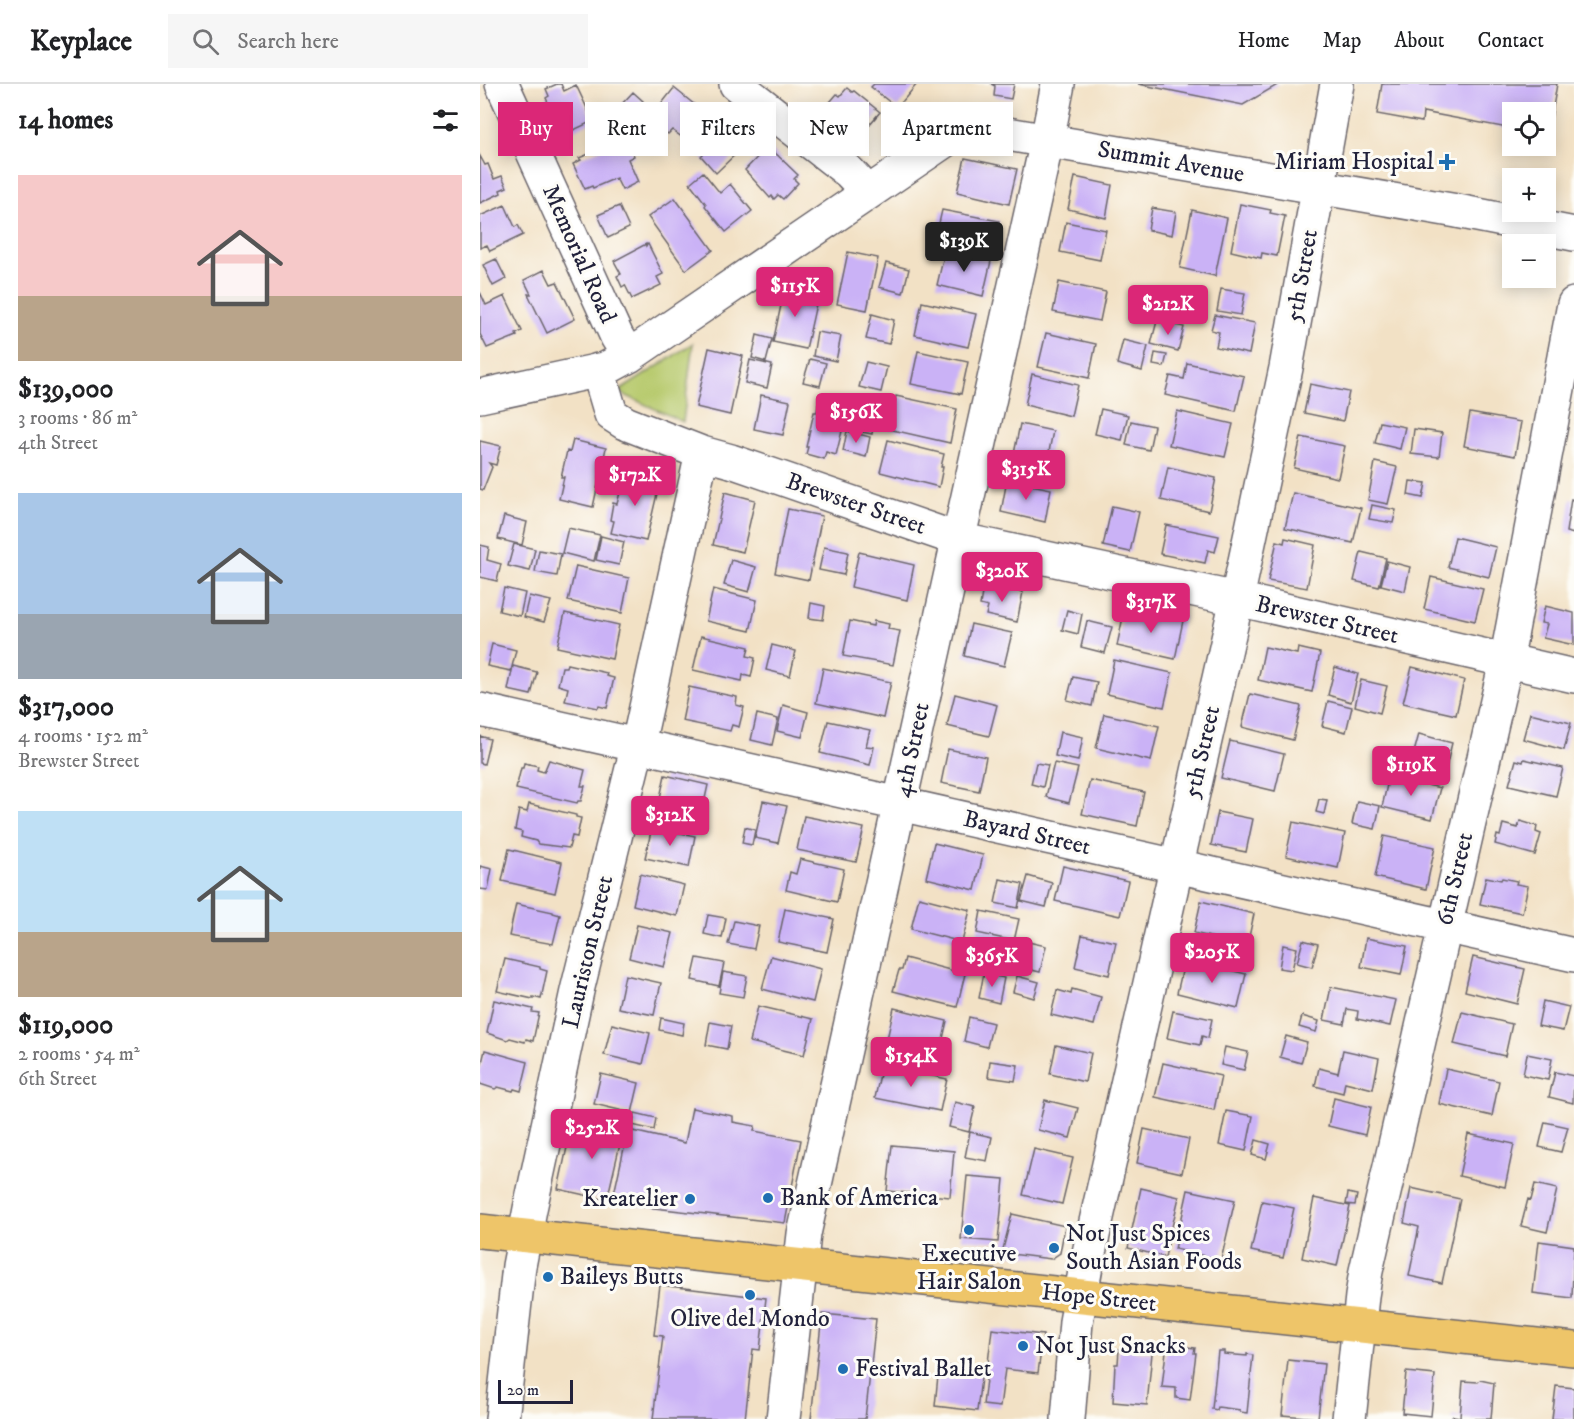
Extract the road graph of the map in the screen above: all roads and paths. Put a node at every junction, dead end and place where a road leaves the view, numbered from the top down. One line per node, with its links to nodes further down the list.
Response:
1 (502, 84): 10 (street, Memorial Road)
2 (736, 84): 7 (street)
3 (1058, 84): 5 (street, 4th Street)
4 (1337, 84): 6 (street, 5th Street)
5 (1047, 141): 6 (street, Summit Avenue); 7 (street, Summit Avenue); 14 (street, 4th Street)
6 (1318, 188): 8 (street, Summit Avenue); 15 (street, 5th Street)
7 (868, 192): 10 (street, Summit Avenue)
8 (1574, 234)
9 (1574, 304): 16 (street, 6th Street)
10 (629, 356): 11 (street, Summit Avenue)
11 (598, 370): 12 (street, Summit Avenue); 13 (street, Brewster Street)
12 (480, 396)
13 (702, 453): 14 (street, Brewster Street); 19 (street, Lauriston Street)
14 (957, 539): 15 (street, Brewster Street); 20 (street, 4th Street)
15 (1237, 599): 16 (street, Brewster Street); 21 (street, 5th Street)
16 (1506, 662): 17 (street, Brewster Street); 22 (street, 6th Street)
17 (1574, 676)
18 (480, 710): 19 (street, Bayard Street)
19 (638, 744): 20 (street, Bayard Street); 25 (street, Lauriston Street)
20 (900, 805): 21 (street, Bayard Street); 26 (street, 4th Street)
21 (1176, 866): 22 (street, Bayard Street); 27 (street, 5th Street)
22 (1444, 926): 23 (street, Bayard Street); 28 (street, 6th Street)
23 (1574, 955)
24 (480, 1231): 25 (main road, Hope Street)
25 (525, 1237): 26 (main road, Hope Street); 30 (street, Lauriston Street)
26 (801, 1265): 27 (main road, Hope Street); 31 (street, 4th Street)
27 (1080, 1296): 28 (main road, Hope Street); 32 (street, 5th Street)
28 (1359, 1326): 29 (main road, Hope Street); 33 (street, 6th Street)
29 (1574, 1348)
30 (502, 1419)
31 (783, 1419)
32 (1068, 1419)
33 (1349, 1419)

